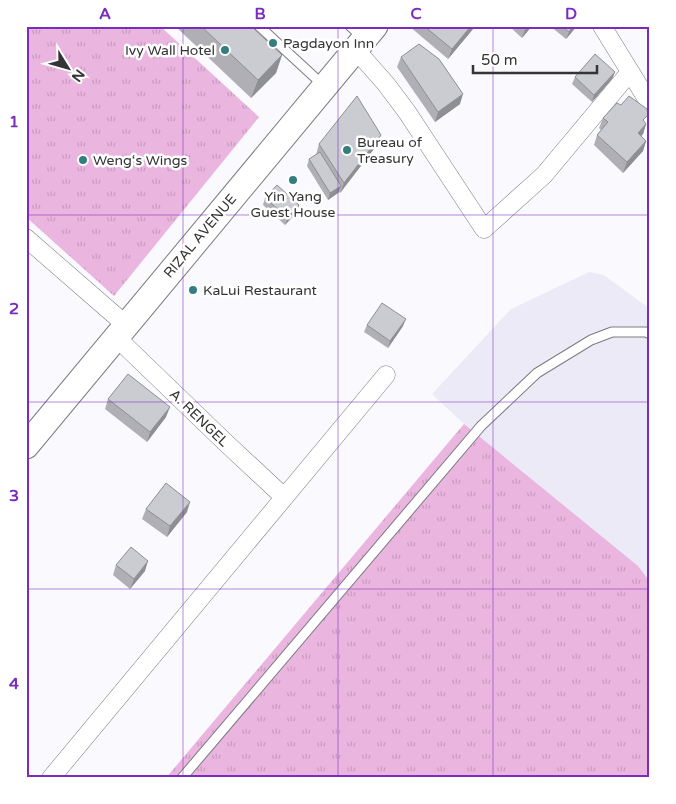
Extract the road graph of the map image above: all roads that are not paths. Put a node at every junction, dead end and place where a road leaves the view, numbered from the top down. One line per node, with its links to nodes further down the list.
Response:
1 (259, 26): 5 (lane)
2 (602, 26): 4 (street)
3 (361, 35): 4 (street); 5 (street, RIZAL AVENUE)
4 (630, 72): 6 (street)
5 (325, 86): 8 (street, RIZAL AVENUE)
6 (650, 104)
7 (26, 238): 8 (street, A. RENGEL)
8 (121, 331): 11 (street, RIZAL AVENUE); 12 (street, A. RENGEL)
9 (650, 334): 14 (lane)
10 (386, 375): 12 (street)
11 (26, 446)
12 (284, 497): 13 (street)
13 (51, 778)
14 (182, 778)

